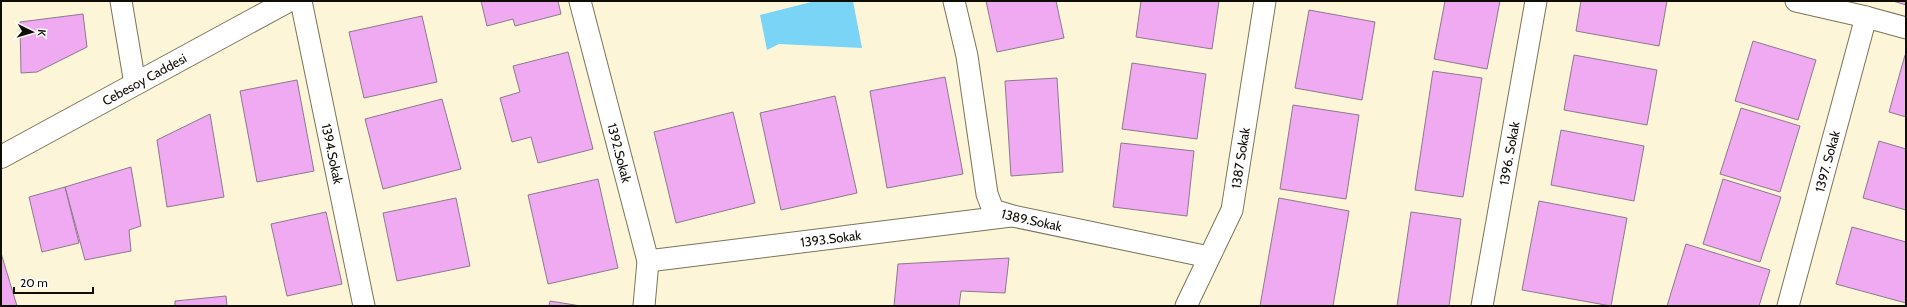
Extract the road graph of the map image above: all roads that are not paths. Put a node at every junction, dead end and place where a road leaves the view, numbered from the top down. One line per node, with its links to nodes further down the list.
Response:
1 (121, 1): 11 (street)
2 (288, 1): 11 (main road, Cebesoy Caddesi)
3 (301, 1): 16 (street, 1394.Sokak)
4 (580, 1): 15 (street, 1392.Sokak)
5 (954, 1): 13 (street, 1389.Sokak)
6 (1265, 1): 14 (street, 1387 Sokak)
7 (1536, 1): 19 (street, 1396. Sokak)
8 (1796, 1): 9 (street)
9 (1866, 17): 10 (street); 20 (street, 1397. Sokak)
10 (1906, 28)
11 (135, 84): 12 (main road, Cebesoy Caddesi)
12 (1, 157)
13 (1013, 216): 14 (street, 1389.Sokak); 15 (street, 1393.Sokak)
14 (1209, 257): 18 (street, 1387 Sokak)
15 (648, 261): 17 (street, 1392.Sokak)
16 (364, 306)
17 (644, 306)
18 (1186, 306)
19 (1482, 306)
20 (1788, 306)

